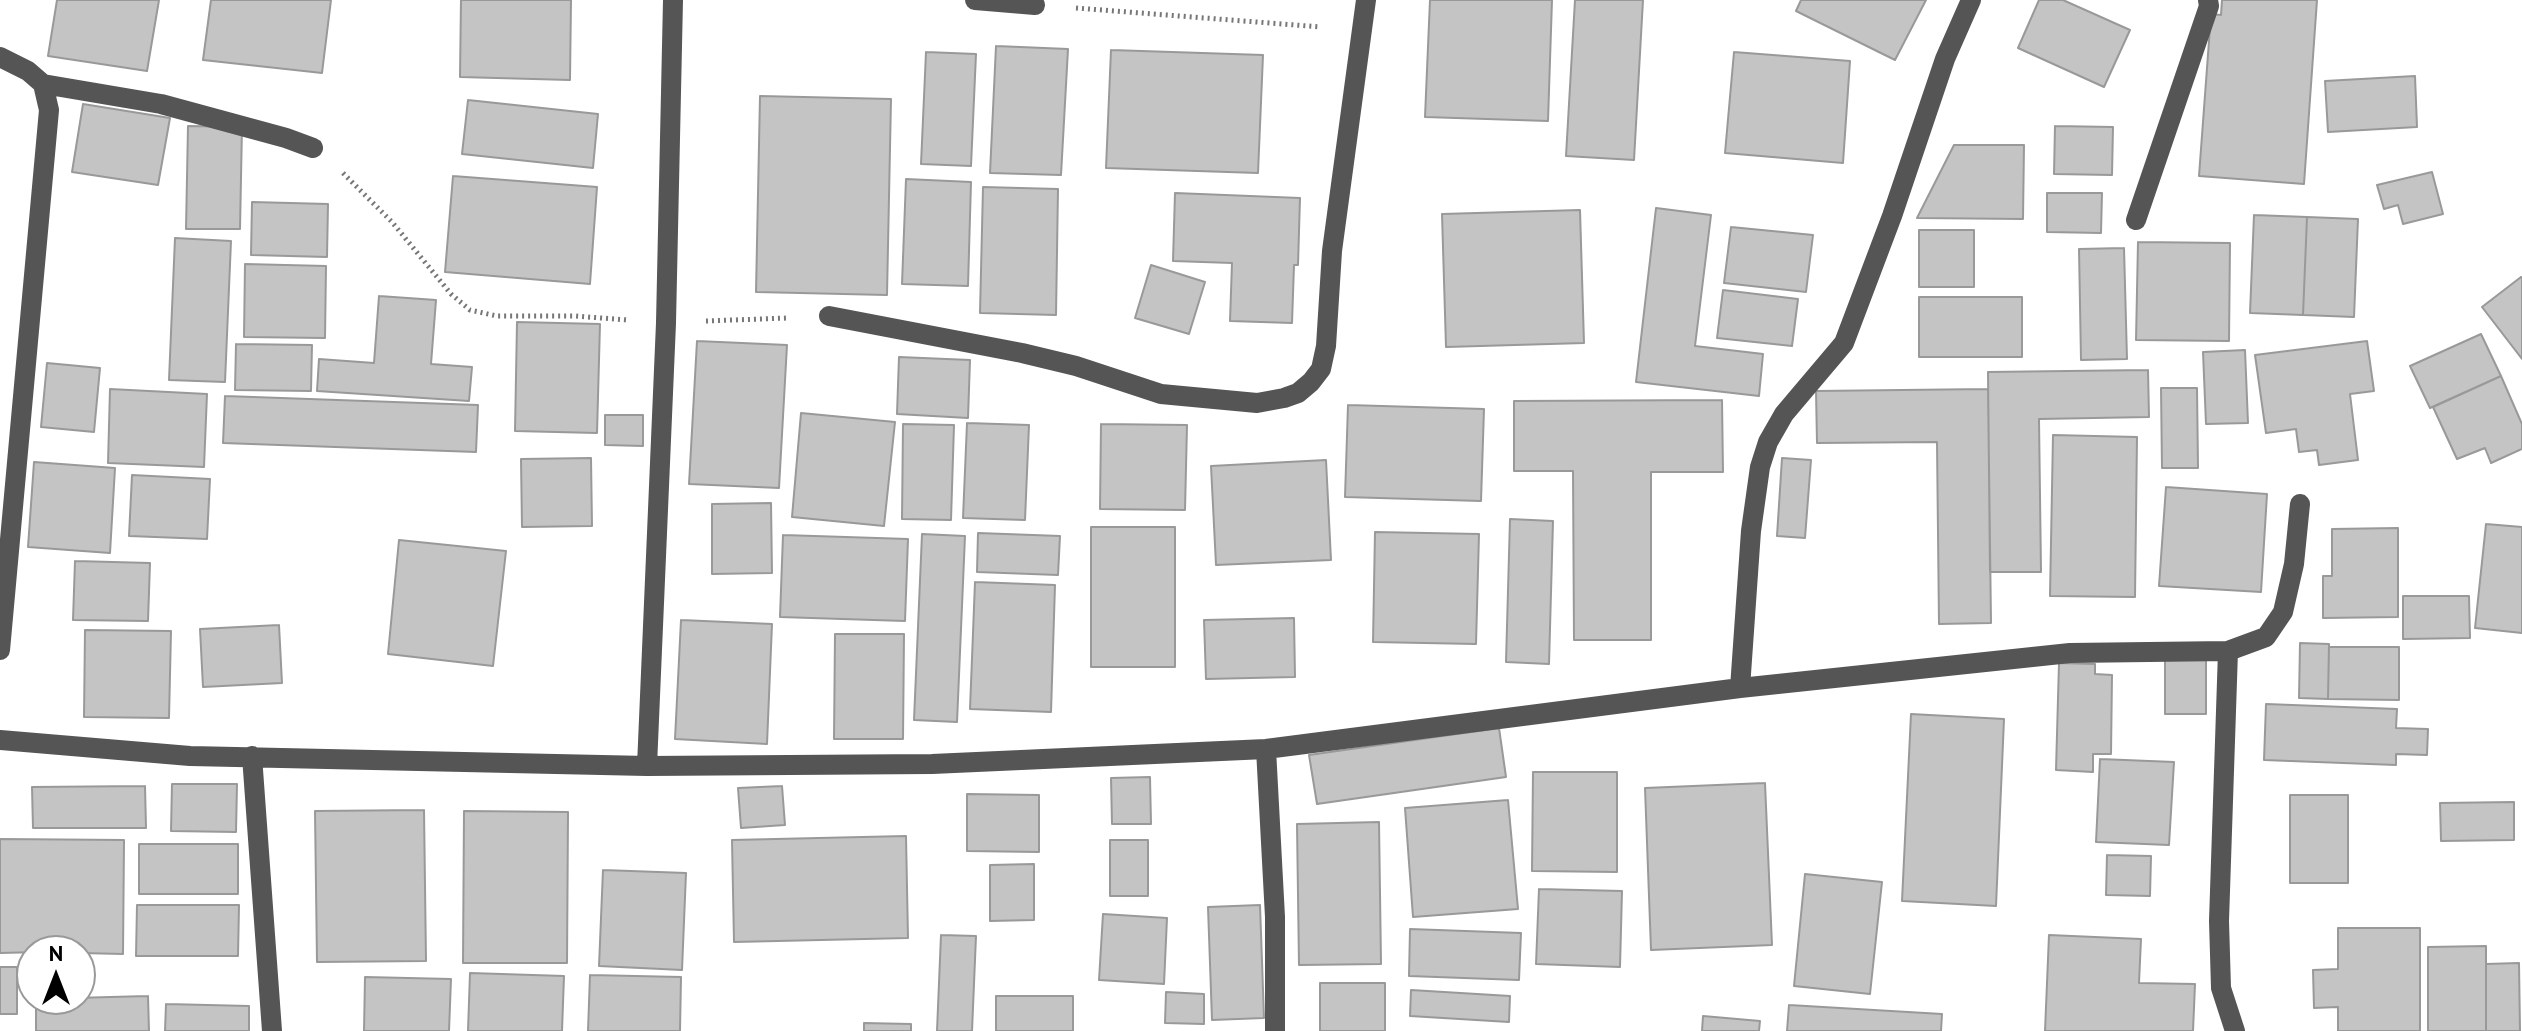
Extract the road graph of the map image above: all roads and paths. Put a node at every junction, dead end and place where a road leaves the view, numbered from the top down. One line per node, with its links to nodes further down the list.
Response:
1 (673, 0): 13 (street)
2 (975, 0): 6 (street)
3 (1366, 0): 7 (street)
4 (1971, 0): 17 (street)
5 (2208, 0): 11 (street)
6 (1035, 5): 7 (path)
7 (1362, 31): 12 (street)
8 (0, 57): 9 (street)
9 (43, 84): 10 (street); 15 (street)
10 (313, 148): 13 (path)
11 (2136, 220)
12 (829, 316): 13 (path)
13 (666, 323): 21 (street)
14 (2300, 504): 16 (street)
15 (0, 650)
16 (2228, 651): 17 (street); 24 (street)
17 (1740, 688): 19 (street)
18 (0, 740): 20 (street)
19 (1266, 749): 21 (street); 23 (street)
20 (252, 756): 21 (street); 22 (street)
21 (647, 766)
22 (272, 1031)
23 (1275, 1031)
24 (2235, 1031)

